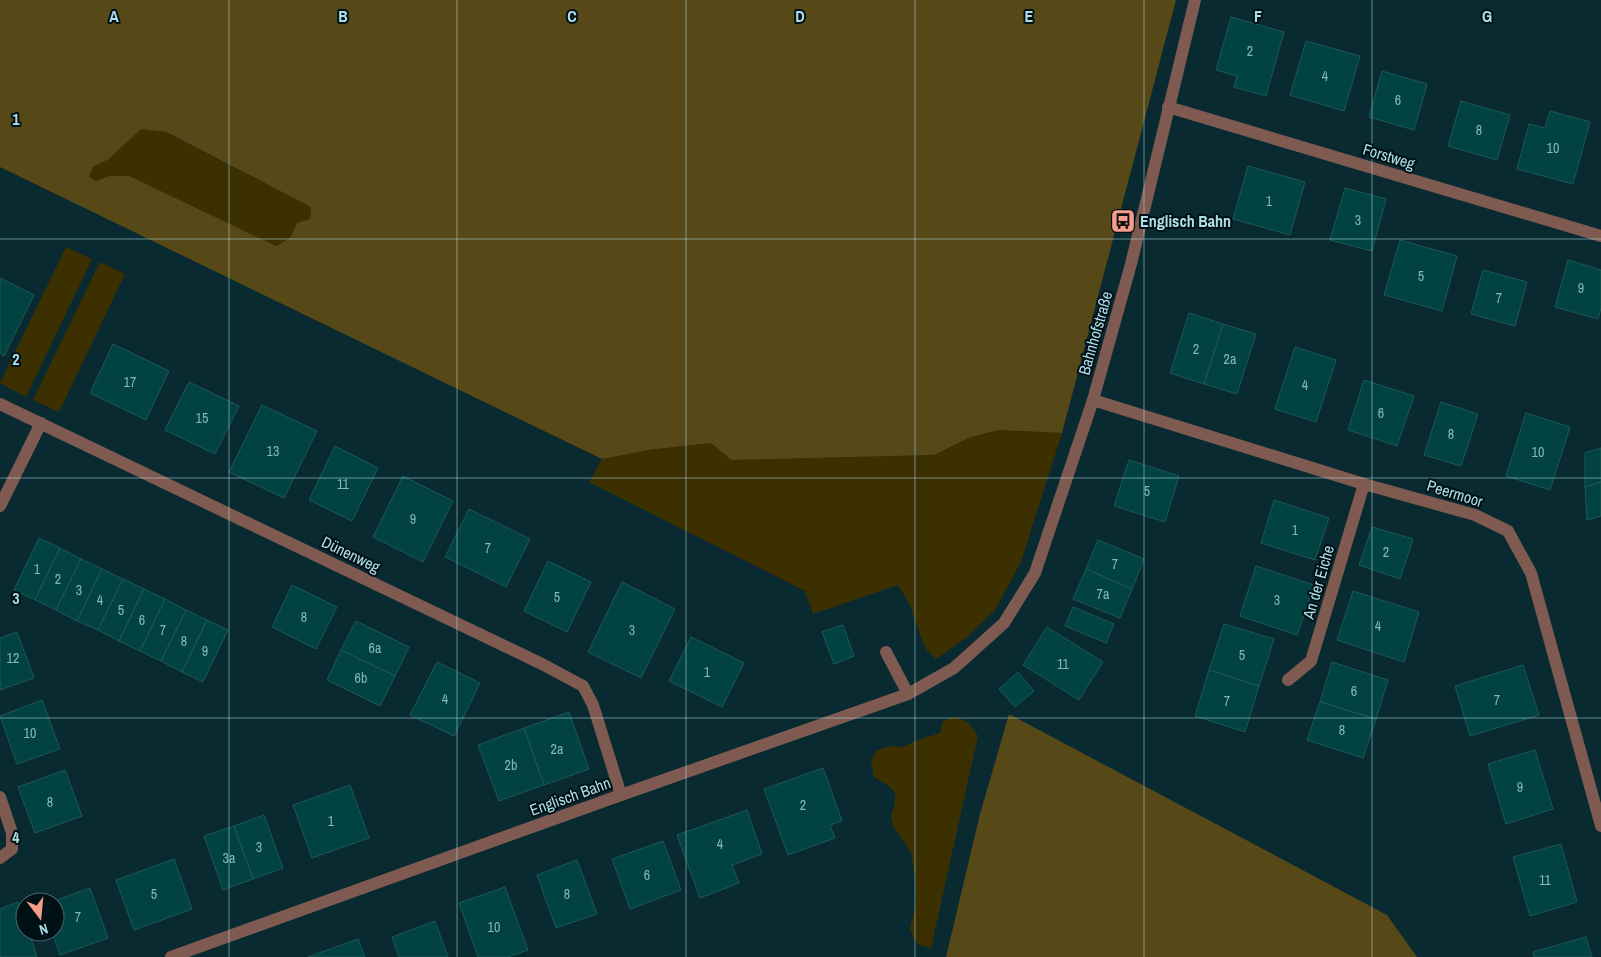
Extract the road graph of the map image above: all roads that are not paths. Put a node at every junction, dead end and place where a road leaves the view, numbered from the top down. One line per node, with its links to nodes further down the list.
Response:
1 (1195, 0): 2 (street, Bahnhofstraße)
2 (1168, 107): 3 (street, Forstweg); 4 (street, Bahnhofstraße)
3 (1601, 236)
4 (1093, 400): 7 (street, Peermoor); 10 (street, Bahnhofstraße)
5 (1, 406): 6 (street, Dünenweg)
6 (40, 423): 8 (street); 13 (street, Dünenweg)
7 (1364, 484): 11 (street, An der Eiche); 15 (street, Peermoor)
8 (0, 506)
9 (886, 652): 12 (street)
10 (973, 652): 12 (street, Englisch Bahn)
11 (1288, 680)
12 (908, 694): 13 (street, Englisch Bahn)
13 (621, 795): 17 (street, Englisch Bahn)
14 (0, 797): 16 (street)
15 (1601, 826)
16 (0, 858)
17 (171, 957)

